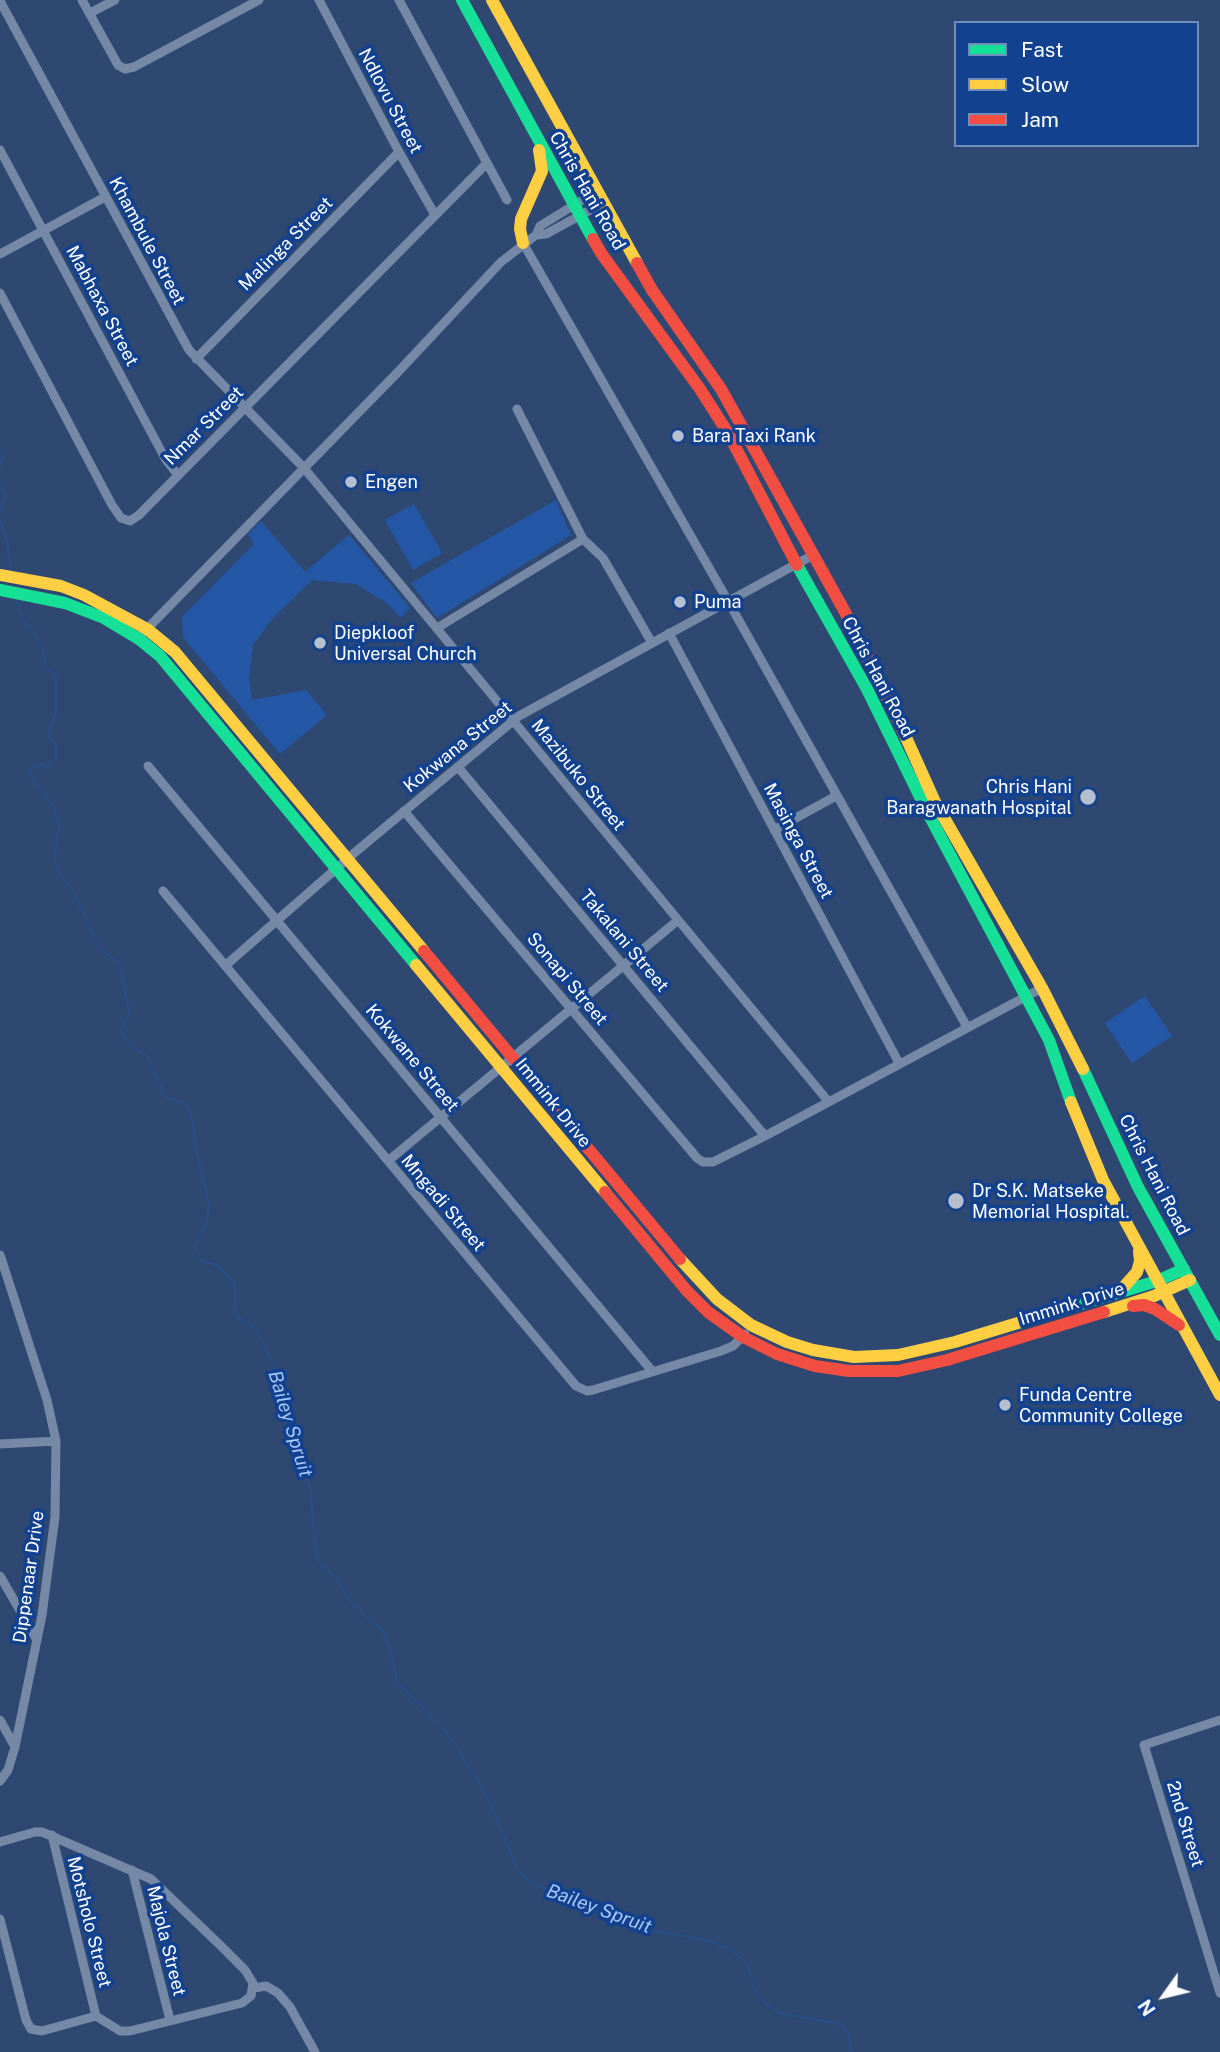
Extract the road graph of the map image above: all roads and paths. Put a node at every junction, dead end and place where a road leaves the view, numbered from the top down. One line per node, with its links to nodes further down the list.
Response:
1 (82, 0): 9 (street)
2 (115, 0): 9 (street)
3 (259, 0): 9 (street)
4 (319, 0): 12 (street, Ndlovu Street)
5 (399, 0): 13 (street)
6 (462, 0): 10 (main road, Chris Hani Road)
7 (492, 0): 14 (main road, Chris Hani Road)
8 (0, 1): 15 (street, Khambule Street)
9 (90, 13)
10 (537, 139): 18 (main road, Chris Hani Road); 21 (main road)
11 (0, 150): 20 (street, Mabhaxa Street)
12 (399, 152): 19 (street, Ndlovu Street); 24 (street, Malinga Street)
13 (486, 163): 16 (street); 19 (street, Nmar Street)
14 (597, 191): 17 (main road, Chris Hani Road); 18 (street)
15 (105, 197): 20 (street); 24 (street, Khambule Street)
16 (507, 200)
17 (603, 202): 18 (street); 29 (main road, Chris Hani Road)
18 (577, 210): 21 (street); 32 (main road, Chris Hani Road)
19 (435, 215): 25 (street, Nmar Street)
20 (44, 231): 22 (street); 28 (street, Mabhaxa Street)
21 (523, 243): 27 (street); 35 (street)
22 (0, 254)
23 (0, 293): 28 (street, Nmar Street)
24 (196, 359): 25 (street, Khambule Street)
25 (244, 408): 27 (street, Khambule Street); 28 (street, Nmar Street)
26 (517, 409): 30 (street)
27 (304, 468): 36 (street, Mazibuko Street); 38 (street)
28 (178, 475)
29 (778, 493): 31 (main road, Chris Hani Road); 32 (main road)
30 (583, 538): 36 (street); 39 (street)
31 (813, 555): 32 (street, Kokwana Street); 53 (main road, Chris Hani Road)
32 (797, 564): 35 (street, Kokwana Street); 54 (main road, Chris Hani Road)
33 (7, 576): 38 (main road, Immink Drive)
34 (0, 590): 38 (main road, Immink Drive)
35 (728, 601): 37 (street, Kokwana Street); 43 (street)
36 (436, 628): 40 (street, Mazibuko Street)
37 (669, 633): 39 (street, Kokwana Street); 45 (street, Masinga Street)
38 (143, 634): 46 (main road, Immink Drive); 47 (main road, Immink Drive)
39 (652, 643): 40 (street, Kokwana Street)
40 (513, 721): 42 (street, Kokwana Street); 50 (street, Mazibuko Street)
41 (148, 766): 49 (street, Kokwane Street)
42 (458, 767): 44 (street, Kokwana Street); 52 (street, Takalani Street)
43 (836, 796): 45 (street); 56 (street)
44 (404, 811): 46 (street, Kokwana Street); 55 (street, Sonapi Street)
45 (774, 830): 58 (street, Masinga Street)
46 (348, 859): 47 (street, Kokwana Street); 57 (main road, Immink Drive)
47 (336, 869): 49 (street, Kokwana Street); 59 (main road, Immink Drive)
48 (163, 891): 51 (street, Mngadi Street)
49 (276, 920): 51 (street, Kokwana Street); 61 (street, Kokwane Street)
50 (677, 921): 52 (street); 60 (street, Mazibuko Street)
51 (226, 965): 63 (street, Mngadi Street)
52 (624, 965): 55 (street); 62 (street, Takalani Street)
53 (1042, 988): 54 (street); 66 (main road, Chris Hani Road)
54 (1026, 995): 56 (street); 64 (main road, Chris Hani Road)
55 (571, 1009): 57 (street); 62 (street, Sonapi Street)
56 (967, 1027): 58 (street)
57 (513, 1059): 59 (street); 70 (main road, Immink Drive)
58 (899, 1063): 60 (street)
59 (502, 1068): 61 (street); 73 (main road, Immink Drive)
60 (828, 1101): 62 (street)
61 (441, 1117): 63 (street); 74 (street, Kokwane Street)
62 (765, 1136)
63 (388, 1161): 74 (street, Mngadi Street)
64 (1137, 1243): 67 (main road, Chris Hani Road); 68 (main road)
65 (0, 1255): 77 (street, Dippenaar Drive)
66 (1187, 1275): 67 (main road); 72 (main road, Chris Hani Road)
67 (1160, 1287): 68 (main road, Immink Drive); 69 (main road, Immink Drive); 71 (main road, Chris Hani Road)
68 (1118, 1292): 70 (main road, Immink Drive)
69 (1125, 1306): 71 (main road); 73 (main road, Immink Drive)
70 (751, 1325): 73 (street, Mngadi Street)
71 (1185, 1330): 75 (main road, Chris Hani Road)
72 (1220, 1335)
73 (743, 1337): 74 (street, Mngadi Street)
74 (652, 1371)
75 (1220, 1395)
76 (1, 1441): 77 (street)
77 (56, 1441): 79 (street, Dippenaar Drive)
78 (0, 1576): 79 (street)
79 (37, 1640): 82 (street, Dippenaar Drive)
80 (0, 1720): 82 (street)
81 (1220, 1720): 89 (street, 2nd Street)
82 (15, 1746): 83 (street, Dippenaar Drive)
83 (0, 1781)
84 (52, 1835): 85 (street); 86 (street); 90 (street, Motsholo Street)
85 (0, 1842)
86 (132, 1870): 88 (street); 91 (street, Majola Street)
87 (0, 1919): 90 (street)
88 (254, 1988): 91 (street); 92 (street)
89 (1220, 1993)
90 (96, 2016): 91 (street)
91 (170, 2020)
92 (315, 2052)

